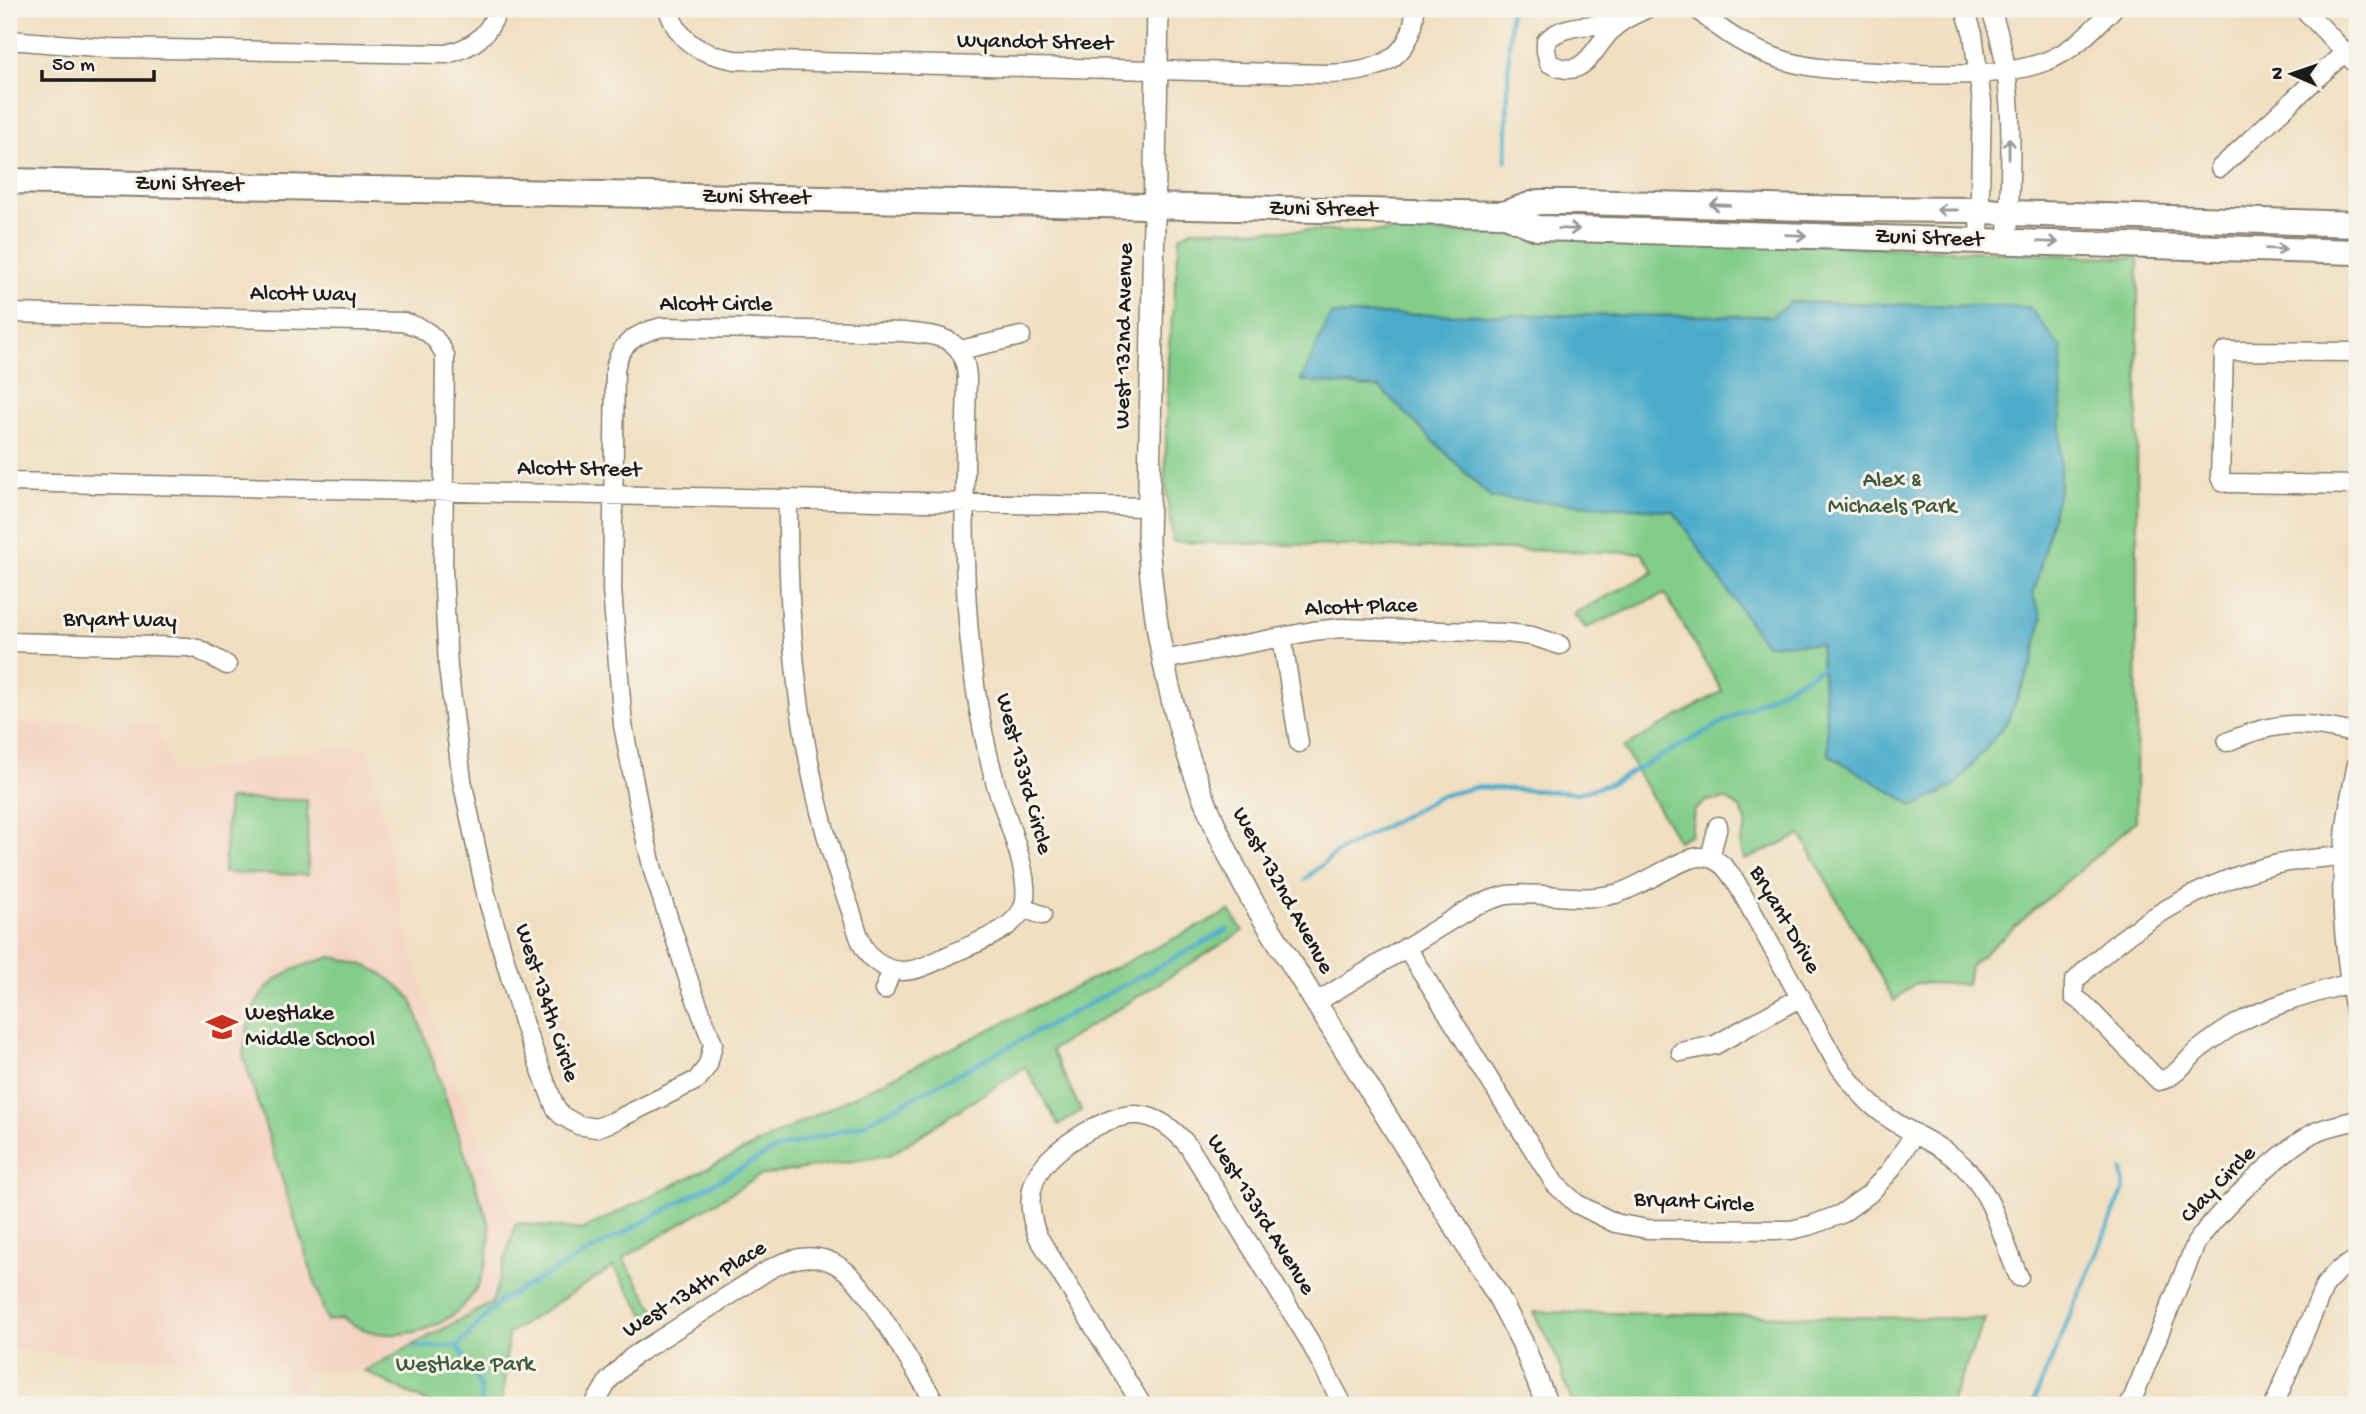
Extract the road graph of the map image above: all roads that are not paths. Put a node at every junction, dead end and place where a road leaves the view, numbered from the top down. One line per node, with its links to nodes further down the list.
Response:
1 (498, 9): 12 (street)
2 (668, 9): 15 (street, Wyandot Street)
3 (1158, 9): 15 (street, West 132nd Avenue)
4 (1415, 9): 15 (street, Wyandot Street)
5 (1646, 9): 11 (street)
6 (1697, 9): 16 (street)
7 (1965, 9): 16 (street)
8 (1990, 9): 14 (street)
9 (2113, 9): 14 (street)
10 (2304, 9): 13 (street)
11 (1617, 24)
12 (9, 40)
13 (2351, 58): 17 (street)
14 (2007, 69): 16 (street); 21 (street, one-way to 14)
15 (1157, 70): 19 (street, West 132nd Avenue)
16 (1979, 73): 20 (street)
17 (2220, 168)
18 (9, 181): 19 (main road, Zuni Street)
19 (1153, 207): 22 (main road, Zuni Street); 37 (street, West 132nd Avenue)
20 (1979, 210): 21 (main road, Zuni Street); 22 (main road, Zuni Street, one-way to 22); 24 (street)
21 (2009, 213): 23 (main road, Zuni Street); 25 (street)
22 (1503, 214): 24 (main road, Zuni Street, one-way to 24)
23 (2357, 224)
24 (1979, 241): 25 (main road, Zuni Street)
25 (2008, 241): 26 (main road, Zuni Street, one-way to 26)
26 (2357, 251)
27 (9, 313): 33 (street, Alcott Way)
28 (1021, 336): 29 (street)
29 (960, 350): 34 (street, Alcott Circle); 36 (street)
30 (2357, 352): 32 (street)
31 (9, 482): 33 (street, Alcott Street)
32 (2357, 485)
33 (443, 492): 34 (street, Alcott Street); 62 (street, West 134th Circle)
34 (612, 495): 35 (street, Alcott Street); 62 (street)
35 (788, 499): 36 (street, Alcott Street); 54 (street)
36 (964, 503): 37 (street, Alcott Street); 51 (street, West 133rd Circle)
37 (1148, 507): 41 (street, West 132nd Avenue)
38 (1282, 637): 40 (street, Alcott Place); 41 (street, Alcott Place); 45 (street)
39 (9, 642): 42 (street, Bryant Way)
40 (1560, 645)
41 (1163, 660): 58 (street, West 132nd Avenue)
42 (227, 664)
43 (2357, 734): 44 (street)
44 (2227, 742)
45 (1299, 743)
46 (2357, 764): 47 (street)
47 (2353, 814): 49 (street)
48 (1718, 826): 50 (street)
49 (2342, 856): 55 (street); 55 (street)
50 (1710, 858): 53 (street); 57 (street, Bryant Drive)
51 (1023, 908): 52 (street); 54 (street)
52 (1042, 915)
53 (1406, 947): 58 (street); 63 (street, Bryant Circle)
54 (892, 970): 56 (street)
55 (2352, 979): 59 (street)
56 (884, 990)
57 (1801, 998): 60 (street); 63 (street, Bryant Drive)
58 (1315, 1003): 71 (street, West 132nd Avenue)
59 (2357, 1021)
60 (1681, 1052)
61 (2357, 1120): 72 (street, Clay Circle)
62 (578, 1125): 64 (street)
63 (1915, 1133): 66 (street, Bryant Drive)
64 (570, 1143)
65 (2357, 1259): 73 (street)
66 (2019, 1277)
67 (594, 1405): 68 (street, West 134th Place)
68 (937, 1405)
69 (1142, 1405): 70 (street, West 133rd Avenue)
70 (1343, 1405)
71 (1547, 1405)
72 (2130, 1405)
73 (2274, 1405)

